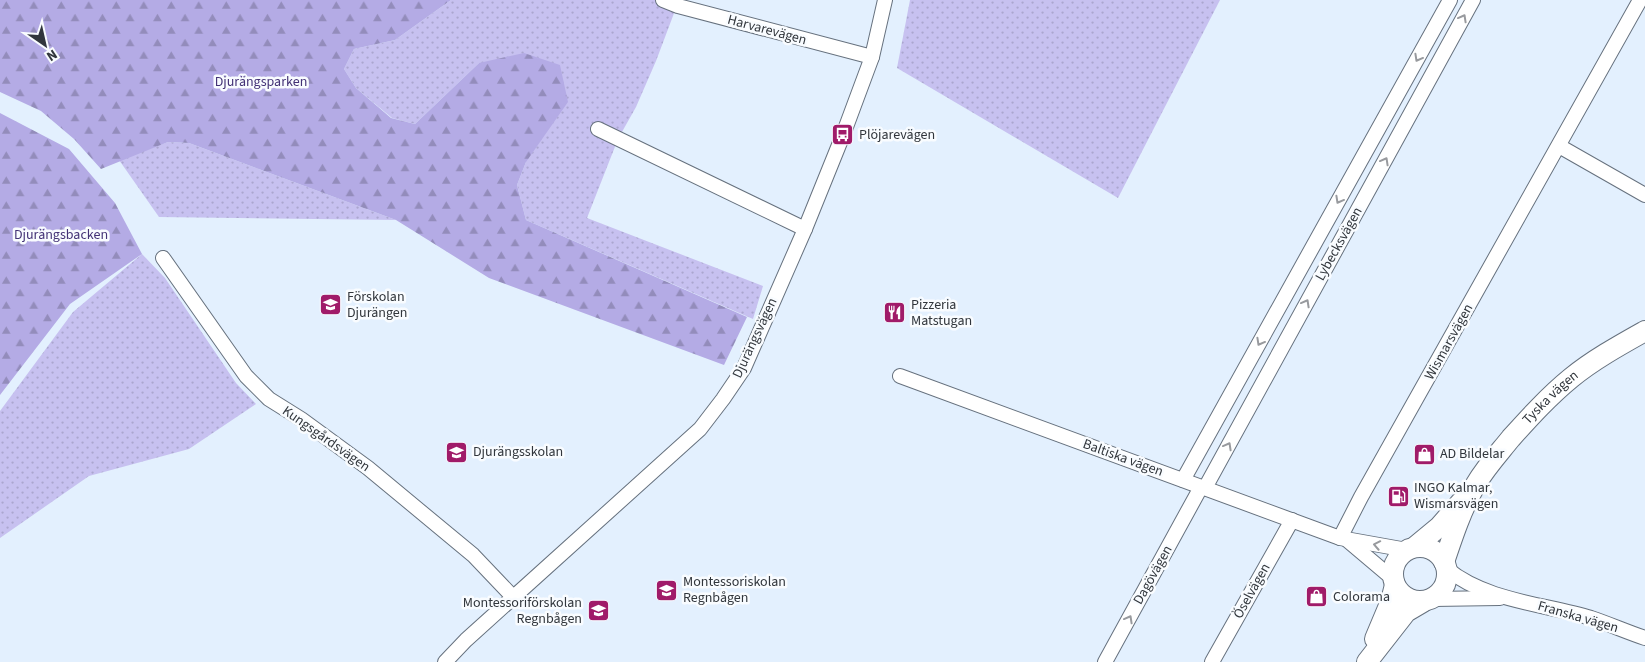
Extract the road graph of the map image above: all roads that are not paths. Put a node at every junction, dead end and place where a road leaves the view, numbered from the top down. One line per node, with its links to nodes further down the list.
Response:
1 (663, 0): 6 (street, Harvarevägen)
2 (885, 0): 6 (street, Djurängsvägen)
3 (1450, 0): 14 (street, Lybecksvägen, one-way to 14)
4 (1473, 0): 16 (street, Lybecksvägen, one-way to 4)
5 (1640, 0): 8 (street, Wismarsvägen)
6 (872, 57): 10 (street, Djurängsvägen)
7 (598, 129): 10 (street)
8 (1559, 146): 9 (street); 18 (street, Wismarsvägen)
9 (1645, 195)
10 (805, 229): 22 (street, Djurängsvägen)
11 (163, 258): 22 (street, Kungsgårdsvägen)
12 (1645, 331): 15 (main road, Tyska vägen)
13 (900, 376): 14 (street, Baltiska vägen)
14 (1183, 480): 16 (street, Baltiska vägen)
15 (1475, 486): 19 (main road, Tyska vägen); 20 (main road, Tyska vägen)
16 (1203, 488): 17 (street, Baltiska vägen); 27 (street, Dagövägen, one-way to 16)
17 (1292, 520): 18 (street, Baltiska vägen); 28 (street, Öselvägen)
18 (1343, 539): 19 (street, Baltiska vägen, one-way to 18); 21 (street, Baltiska vägen)
19 (1412, 548): 20 (main road); 21 (main road)
20 (1445, 565): 23 (street, Franska vägen); 24 (main road)
21 (1394, 581): 24 (main road); 29 (main road)
22 (514, 597): 26 (street, Djurängsvägen)
23 (1510, 598): 24 (street, Franska vägen); 25 (street, Franska vägen)
24 (1428, 600): 29 (main road)
25 (1645, 638)
26 (445, 662)
27 (1105, 662)
28 (1212, 662)
29 (1366, 662)

